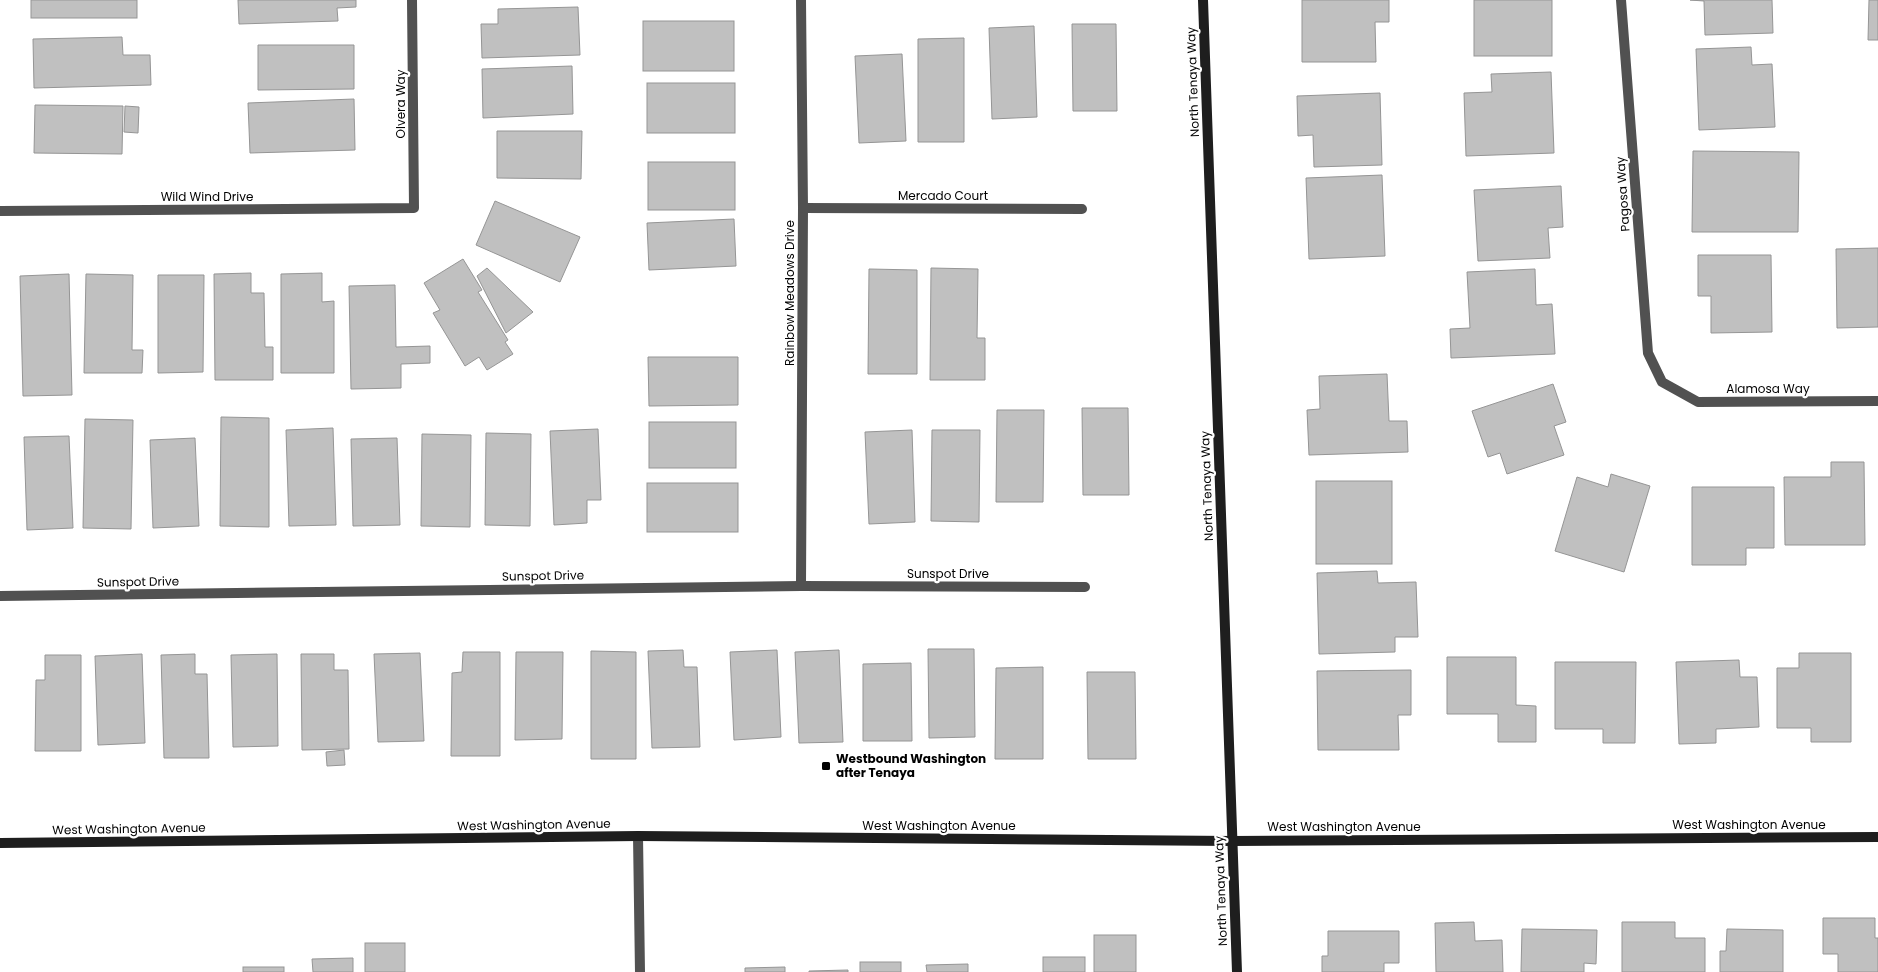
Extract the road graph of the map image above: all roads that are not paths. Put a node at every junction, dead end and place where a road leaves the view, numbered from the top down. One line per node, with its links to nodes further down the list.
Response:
1 (412, 0): 5 (street, Olvera Way)
2 (800, 0): 6 (street, Rainbow Meadows Drive)
3 (1203, 0): 16 (main road, North Tenaya Way)
4 (1621, 0): 9 (street, Pagosa Way)
5 (414, 208): 8 (street, Wild Wind Drive)
6 (803, 208): 7 (street, Mercado Court); 11 (street, Rainbow Meadows Drive)
7 (1082, 209)
8 (0, 211)
9 (1662, 382): 10 (street, Alamosa Way)
10 (1878, 401)
11 (801, 586): 12 (street, Sunspot Drive); 13 (street, Sunspot Drive)
12 (1086, 587)
13 (0, 596)
14 (638, 836): 16 (main road, West Washington Avenue); 17 (main road, West Washington Avenue); 18 (street)
15 (1878, 837): 16 (main road, West Washington Avenue)
16 (1232, 841): 19 (main road, North Tenaya Way)
17 (0, 843)
18 (640, 972)
19 (1237, 972)

